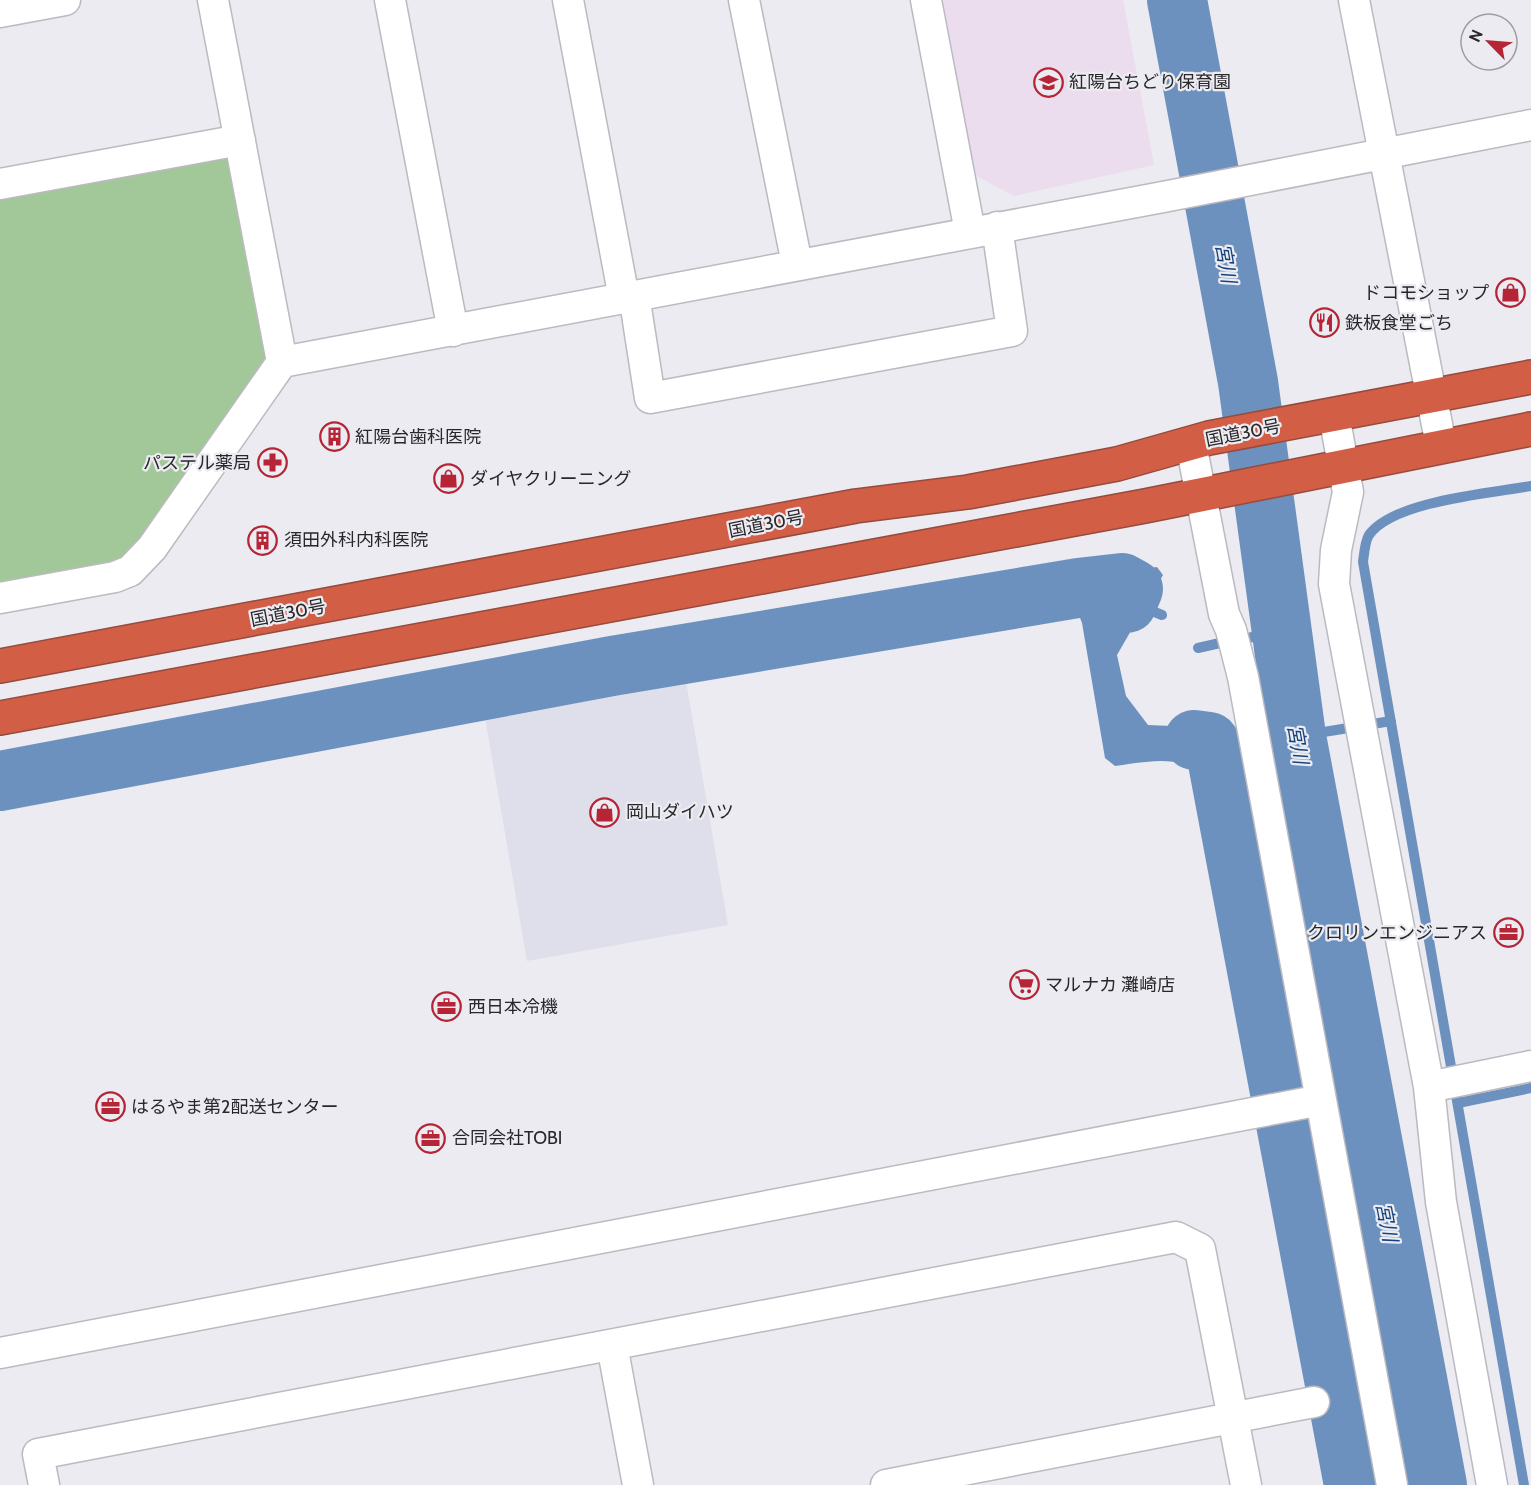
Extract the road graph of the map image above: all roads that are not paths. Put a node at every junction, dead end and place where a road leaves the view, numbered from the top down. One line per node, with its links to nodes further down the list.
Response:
1 (65, 0): 8 (street)
2 (213, 0): 10 (street)
3 (390, 0): 16 (street)
4 (568, 0): 15 (street)
5 (744, 0): 14 (street)
6 (926, 0): 13 (street)
7 (1354, 0): 11 (street)
8 (0, 12)
9 (1531, 125): 11 (street)
10 (240, 140): 12 (street); 17 (street)
11 (1382, 152): 13 (street); 19 (street)
12 (0, 184)
13 (984, 230): 14 (street); 15 (street)
14 (797, 264): 15 (street)
15 (629, 296): 16 (street)
16 (453, 331): 17 (street)
17 (282, 362): 26 (street)
18 (1531, 377): 19 (highway, 国道30号)
19 (1430, 396): 20 (highway, 国道30号); 23 (street)
20 (1320, 418): 22 (highway, 国道30号); 24 (street)
21 (1531, 429): 23 (highway)
22 (1200, 441): 25 (street); 27 (highway, 国道30号)
23 (1441, 445): 24 (highway)
24 (1329, 469): 25 (highway); 30 (street)
25 (1209, 493): 28 (highway); 31 (street)
26 (0, 598)
27 (0, 666)
28 (0, 718)
29 (1531, 1066): 30 (street)
30 (1445, 1083): 41 (street)
31 (1294, 1105): 33 (street); 40 (street)
32 (612, 1345): 35 (street); 36 (street); 37 (street)
33 (0, 1353)
34 (1314, 1402): 35 (street)
35 (1233, 1419): 38 (street); 39 (street)
36 (44, 1485)
37 (638, 1485)
38 (886, 1485)
39 (1246, 1485)
40 (1392, 1485)
41 (1492, 1485)

